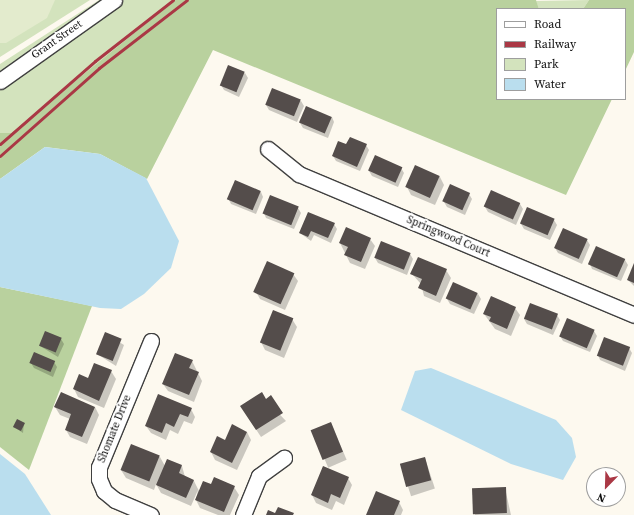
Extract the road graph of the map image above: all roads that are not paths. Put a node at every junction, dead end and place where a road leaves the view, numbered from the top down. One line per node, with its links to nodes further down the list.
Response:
1 (114, 0): 2 (street, Grant Street)
2 (0, 81)
3 (268, 149): 4 (street, Springwood Court)
4 (634, 315)
5 (151, 341): 7 (street, Shomate Drive)
6 (284, 458): 8 (street)
7 (151, 515)
8 (243, 515)

